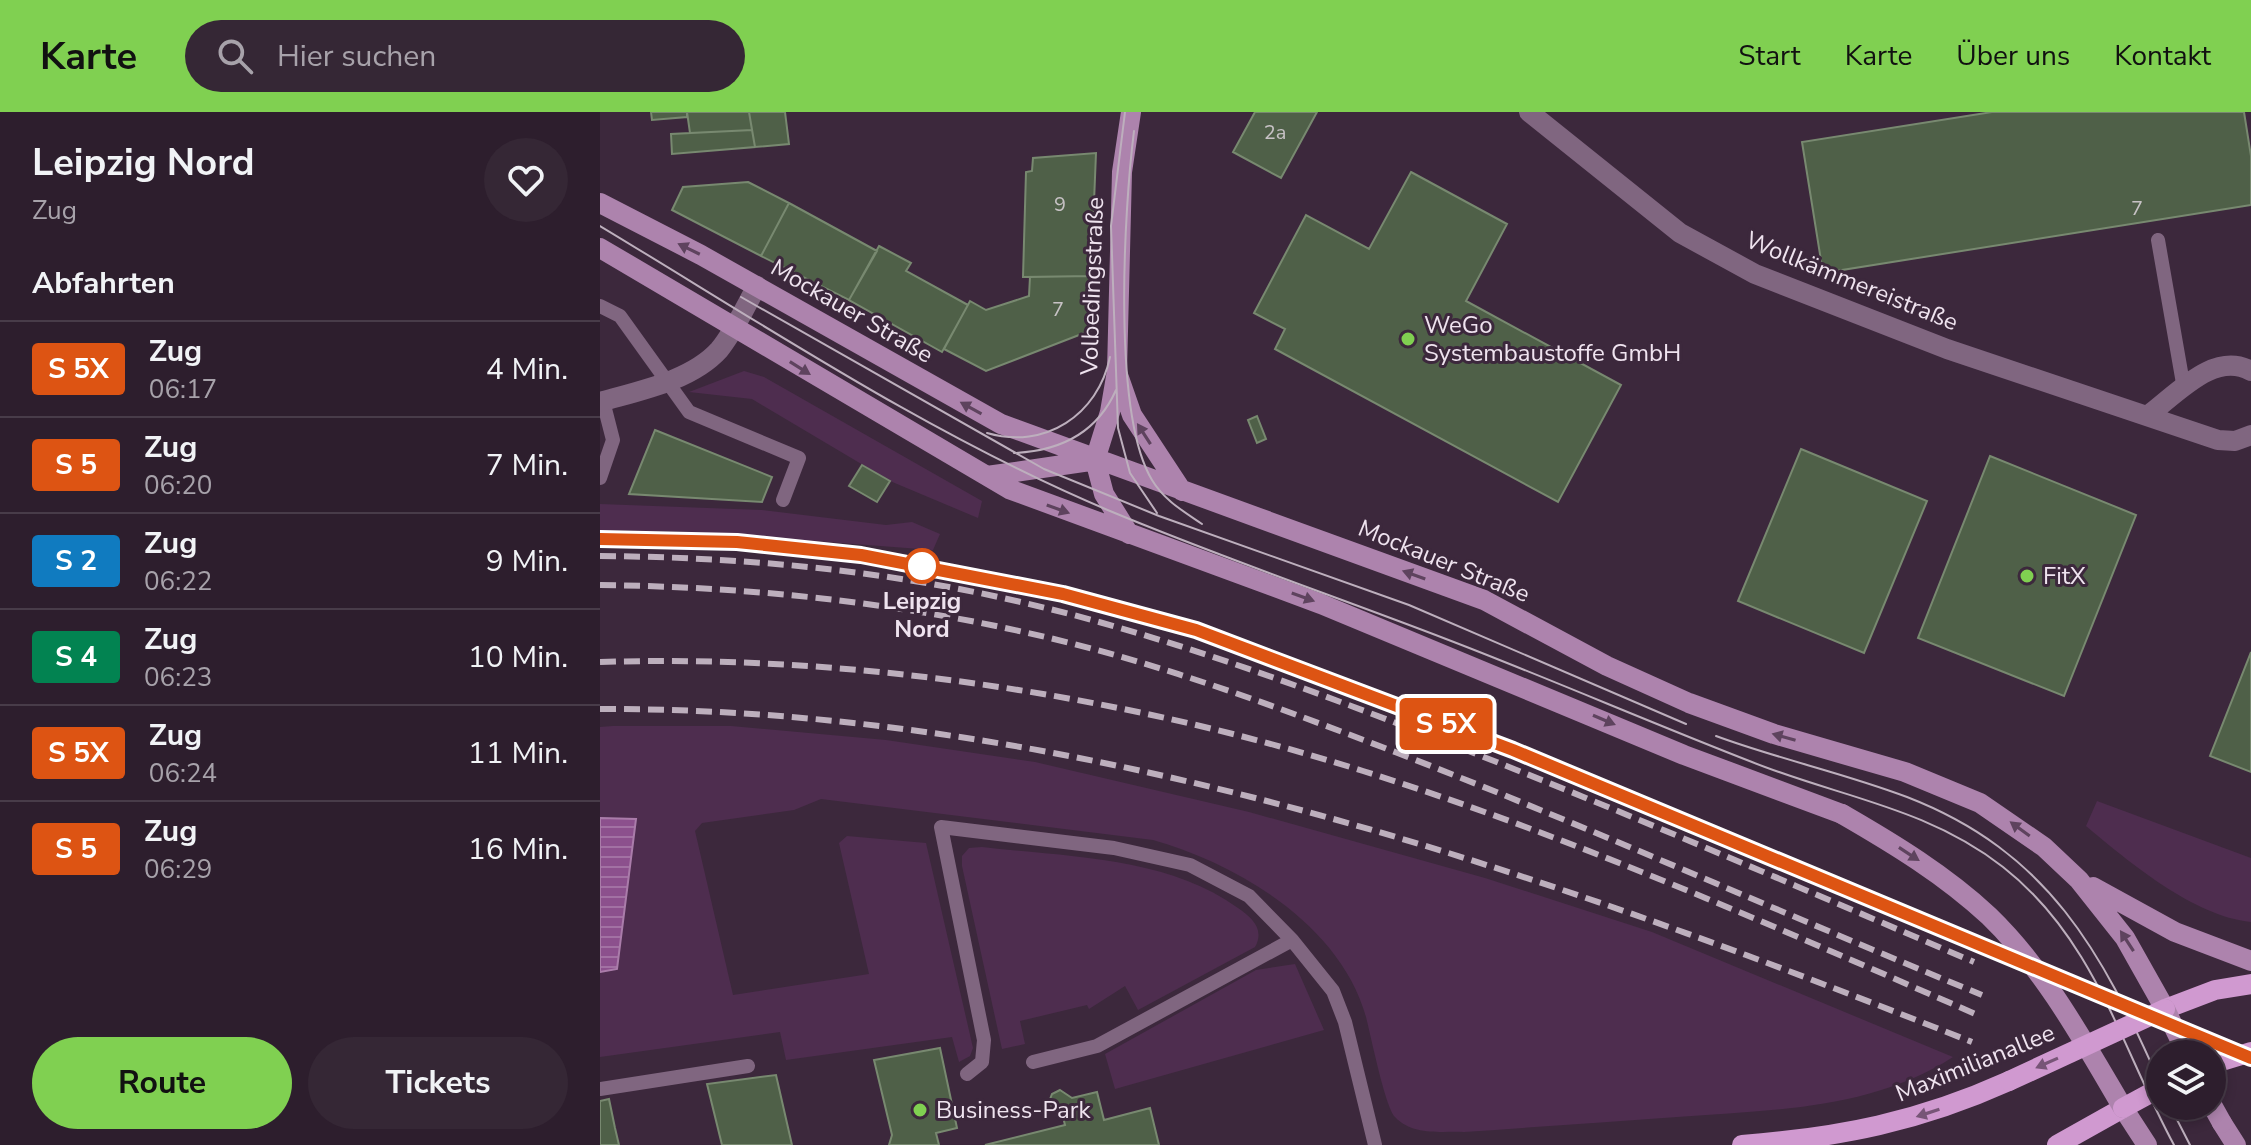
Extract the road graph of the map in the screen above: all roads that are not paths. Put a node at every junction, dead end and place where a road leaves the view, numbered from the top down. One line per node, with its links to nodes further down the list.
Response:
1 (1131, 112): 9 (main road, Volbedingstraße)
2 (1529, 112): 14 (street, Wollkämmereistraße)
3 (600, 203): 6 (main road, Mockauer Straße, one-way to 3)
4 (2158, 240): 12 (lane)
5 (600, 248): 8 (main road)
6 (757, 286): 8 (street); 16 (main road, Mockauer Straße, one-way to 6)
7 (600, 306): 11 (lane)
8 (734, 326): 11 (street); 17 (main road, one-way to 17)
9 (1117, 371): 16 (main road, Volbedingstraße); 19 (main road, one-way to 9)
10 (2251, 371): 12 (street)
11 (666, 381): 13 (street); 20 (lane)
12 (2184, 389): 14 (street)
13 (602, 401): 18 (lane)
14 (2147, 416): 15 (street, Wollkämmereistraße)
15 (2251, 435)
16 (1095, 460): 17 (main road); 19 (main road, Mockauer Straße); 21 (main road)
17 (987, 476): 21 (main road, one-way to 21)
18 (600, 478)
19 (1182, 491): 22 (main road, Mockauer Straße, one-way to 19)
20 (783, 500)
21 (1129, 534): 28 (main road, one-way to 28, bridge)
22 (2079, 880): 24 (main road); 26 (main road, Mockauer Straße, one-way to 22)
23 (1292, 940): 31 (lane); 33 (lane); 38 (lane)
24 (2251, 961)
25 (2251, 984): 26 (main road, Maximilianallee)
26 (2165, 1009): 27 (main road, Mockauer Straße, bridge); 28 (main road, Maximilianallee, bridge)
27 (2180, 1040)
28 (2085, 1046): 36 (main road, bridge); 39 (main road, Maximilianallee, one-way to 39, bridge)
29 (2251, 1052): 30 (main road, bridge)
30 (2226, 1060)
31 (1033, 1062)
32 (748, 1066): 34 (lane)
33 (967, 1074)
34 (600, 1089)
35 (2146, 1096): 36 (main road, bridge)
36 (2123, 1108): 40 (main road); 41 (main road)
37 (2221, 1120): 42 (main road, bridge)
38 (1375, 1145)
39 (1742, 1145)
40 (2057, 1145)
41 (2147, 1145)
42 (2236, 1145)

